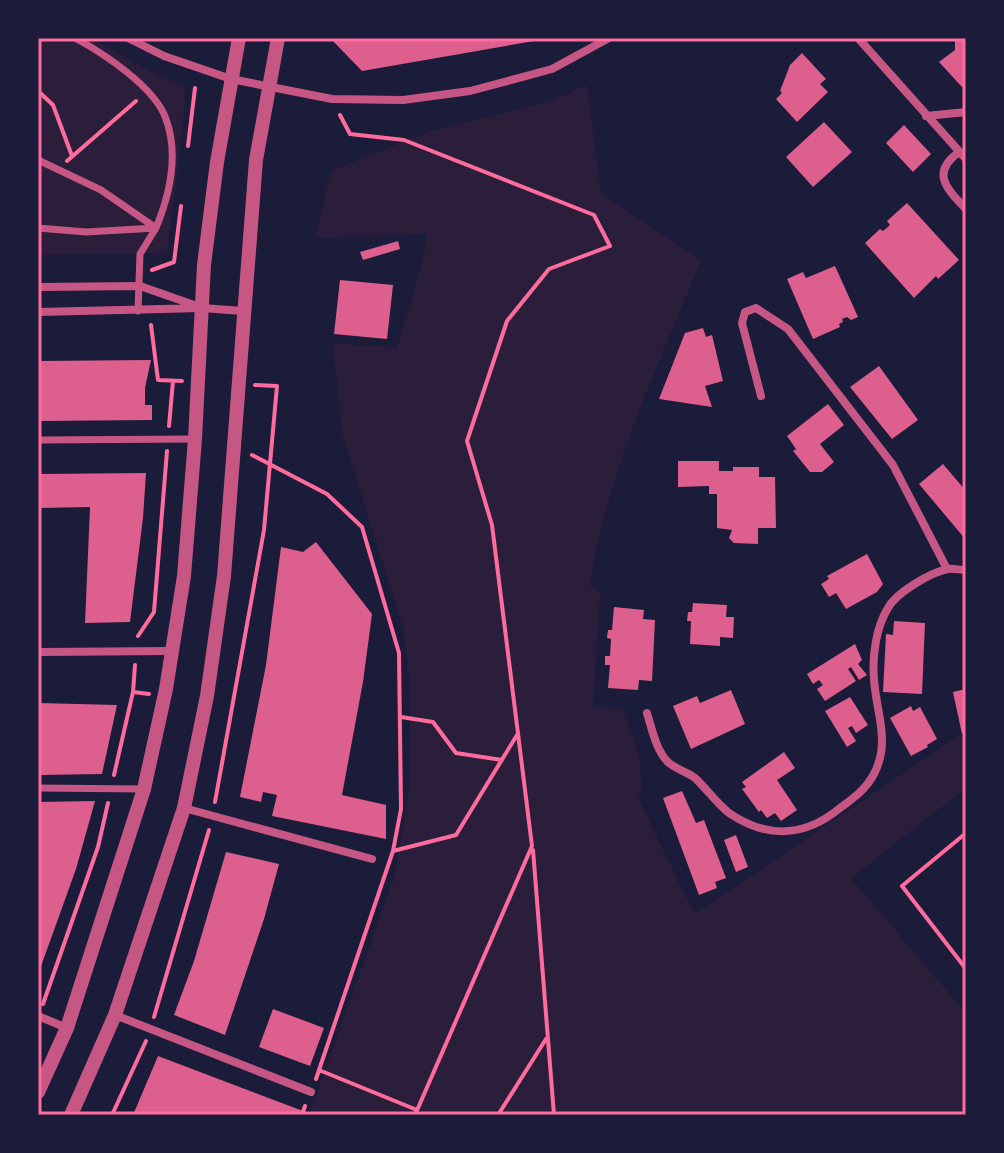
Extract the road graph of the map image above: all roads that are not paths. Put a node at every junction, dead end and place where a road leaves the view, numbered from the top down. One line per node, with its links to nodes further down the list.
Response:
1 (75, 38): 16 (street)
2 (128, 38): 7 (street)
3 (239, 38): 7 (street)
4 (278, 38): 8 (street)
5 (609, 38): 8 (street)
6 (858, 38): 10 (street)
7 (231, 79): 8 (street); 19 (street)
8 (271, 86): 21 (street)
9 (966, 112): 10 (street)
10 (926, 116): 11 (street)
11 (959, 152): 12 (street); 14 (street)
12 (966, 159)
13 (38, 160): 16 (street)
14 (966, 209)
15 (38, 228): 16 (street)
16 (156, 228): 17 (street)
17 (140, 286): 18 (street); 19 (street); 20 (street)
18 (38, 287)
19 (202, 308): 20 (street); 21 (street); 24 (street)
20 (138, 311): 22 (street)
21 (243, 311): 33 (street)
22 (38, 312)
23 (761, 396): 26 (street)
24 (195, 439): 25 (street); 28 (street)
25 (38, 440)
26 (947, 569): 27 (street); 30 (street)
27 (966, 570)
28 (173, 651): 29 (street); 32 (street)
29 (38, 652)
30 (647, 713)
31 (38, 788): 32 (street)
32 (144, 789): 37 (street)
33 (184, 808): 34 (street); 36 (street)
34 (372, 859)
35 (40, 1012): 37 (street)
36 (115, 1015): 39 (street); 40 (street)
37 (67, 1028): 38 (street)
38 (38, 1092)
39 (311, 1092)
40 (71, 1115)

